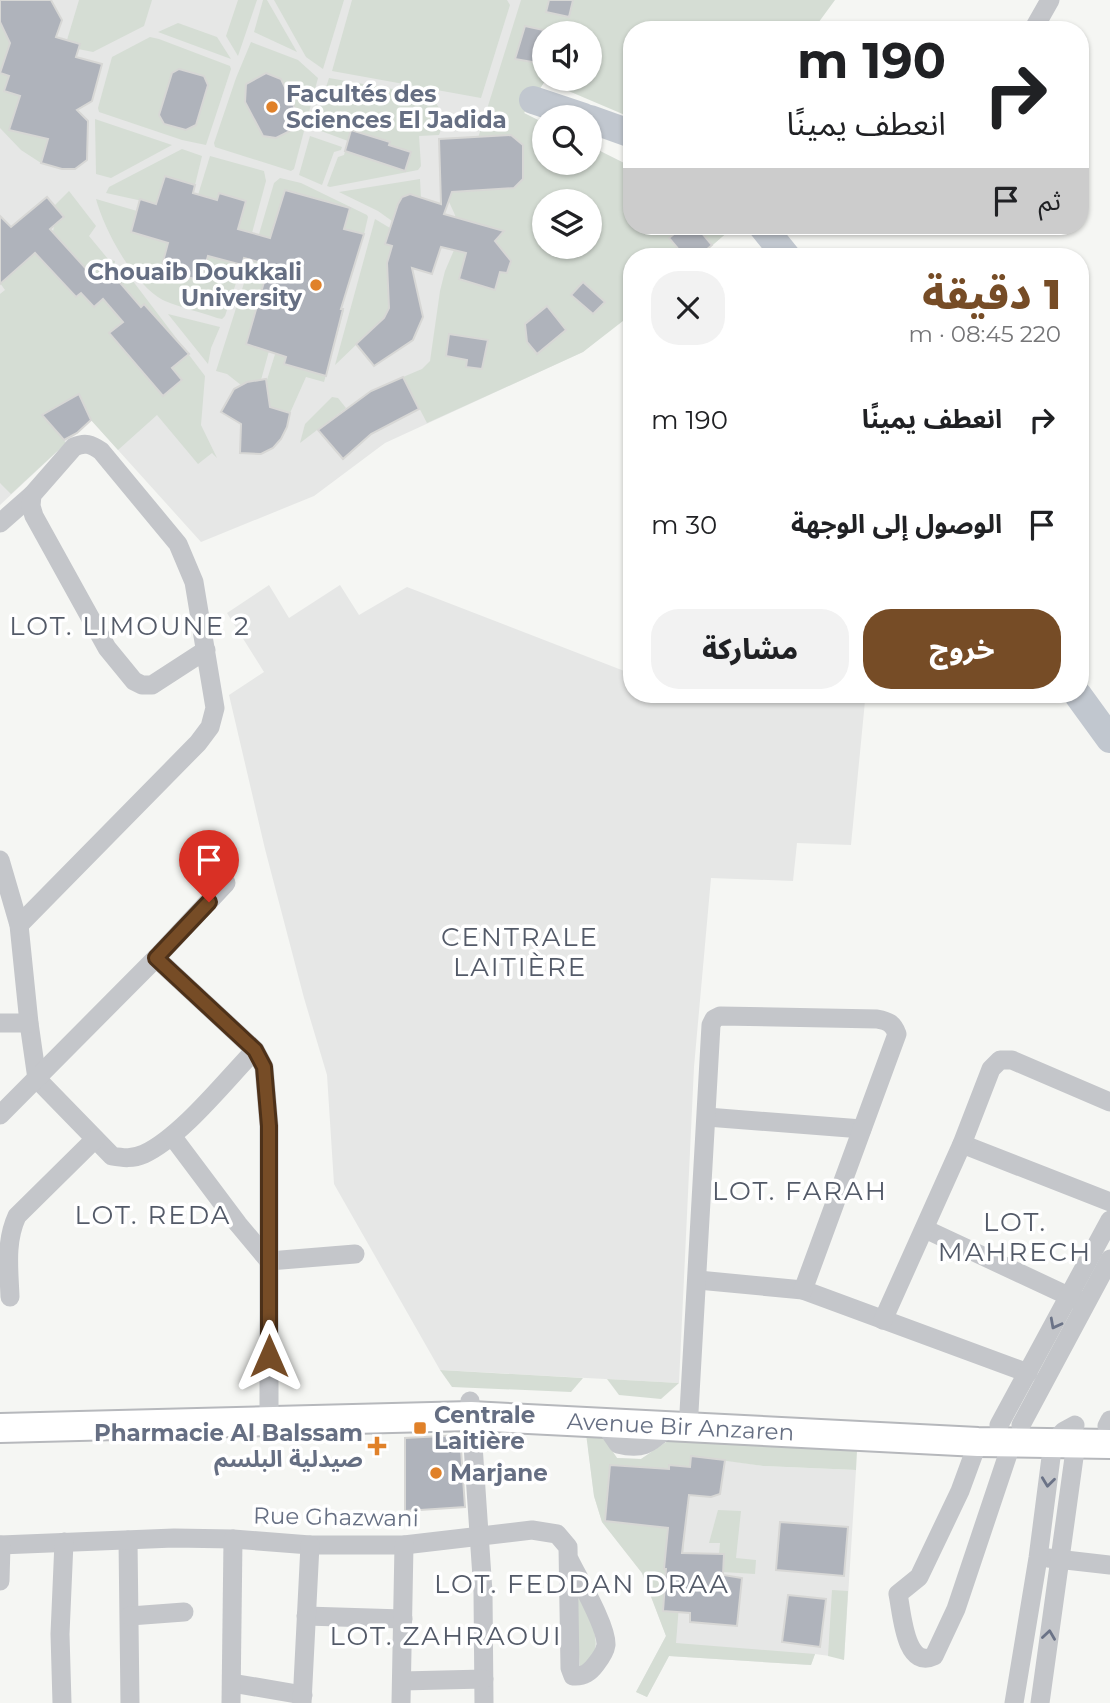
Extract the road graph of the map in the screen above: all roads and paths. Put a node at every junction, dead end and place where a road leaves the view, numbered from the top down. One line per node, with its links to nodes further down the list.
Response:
1 (1050, 0): 2 (street)
2 (1038, 21)
3 (32, 495): 4 (street); 5 (street); 5 (street)
4 (0, 523)
5 (206, 650): 8 (street)
6 (0, 860): 8 (street)
7 (226, 883): 9 (street)
8 (19, 925): 11 (street)
9 (156, 958): 12 (street); 13 (street)
10 (0, 1023): 11 (street)
11 (29, 1024): 13 (street)
12 (255, 1050): 18 (street); 26 (street)
13 (37, 1079): 15 (street); 19 (street)
14 (1110, 1102): 20 (street)
15 (0, 1115)
16 (707, 1117): 17 (street); 17 (street); 27 (street)
17 (862, 1129): 28 (street)
18 (172, 1136): 19 (street); 26 (street)
19 (95, 1139): 29 (street)
20 (962, 1144): 21 (street); 23 (street)
21 (1110, 1202)
22 (1110, 1220): 30 (street)
23 (925, 1229): 30 (street); 31 (street)
24 (355, 1254): 26 (street)
25 (1110, 1259): 30 (street)
26 (269, 1261): 35 (street)
27 (698, 1280): 28 (street); 36 (street)
28 (803, 1290): 31 (street)
29 (10, 1297)
30 (1078, 1300): 32 (street, one-way to 32); 40 (street)
31 (883, 1320): 32 (street)
32 (1028, 1373): 40 (street)
33 (471, 1408): 35 (highway, Avenue Bir Anzaren); 36 (highway, Avenue Bir Anzaren); 36 (highway, Avenue Bir Anzaren); 41 (street)
34 (0, 1409): 35 (highway, Avenue Bir Anzaren)
35 (269, 1413): 37 (highway, Avenue Bir Anzaren)
36 (680, 1419): 40 (highway, Avenue Bir Anzaren)
37 (0, 1428)
38 (1109, 1429): 39 (highway, Avenue Bir Anzaren)
39 (1065, 1433): 40 (highway, Avenue Bir Anzaren); 48 (street, one-way to 48); 50 (street)
40 (1002, 1434): 40 (street)
41 (479, 1536): 47 (street, Rue Ghazwani); 49 (street, Rue Ghazwani); 59 (street)
42 (233, 1539): 43 (street, Rue Ghazwani); 46 (street, Rue Ghazwani); 61 (street)
43 (128, 1540): 44 (street, Rue Ghazwani); 54 (street)
44 (64, 1542): 45 (street, Rue Ghazwani); 63 (street)
45 (1, 1545): 52 (street)
46 (310, 1545): 47 (street, Rue Ghazwani); 55 (street)
47 (404, 1545): 56 (street)
48 (1038, 1558): 50 (street); 57 (street)
49 (569, 1559): 49 (street)
50 (1060, 1559): 51 (street); 58 (street, one-way to 50)
51 (1110, 1564)
52 (0, 1581)
53 (184, 1612): 54 (street)
54 (130, 1616): 64 (street)
55 (306, 1616): 56 (street); 62 (street)
56 (403, 1619): 60 (street)
57 (1020, 1669): 68 (street); 69 (street)
58 (1043, 1675): 70 (street); 71 (street)
59 (484, 1679): 60 (street); 67 (street)
60 (402, 1681): 66 (street)
61 (232, 1683): 62 (street); 65 (street)
62 (303, 1699)
63 (62, 1703)
64 (130, 1703)
65 (231, 1703)
66 (401, 1703)
67 (484, 1703)
68 (998, 1703)
69 (1014, 1703)
70 (1040, 1703)
71 (1051, 1703)

